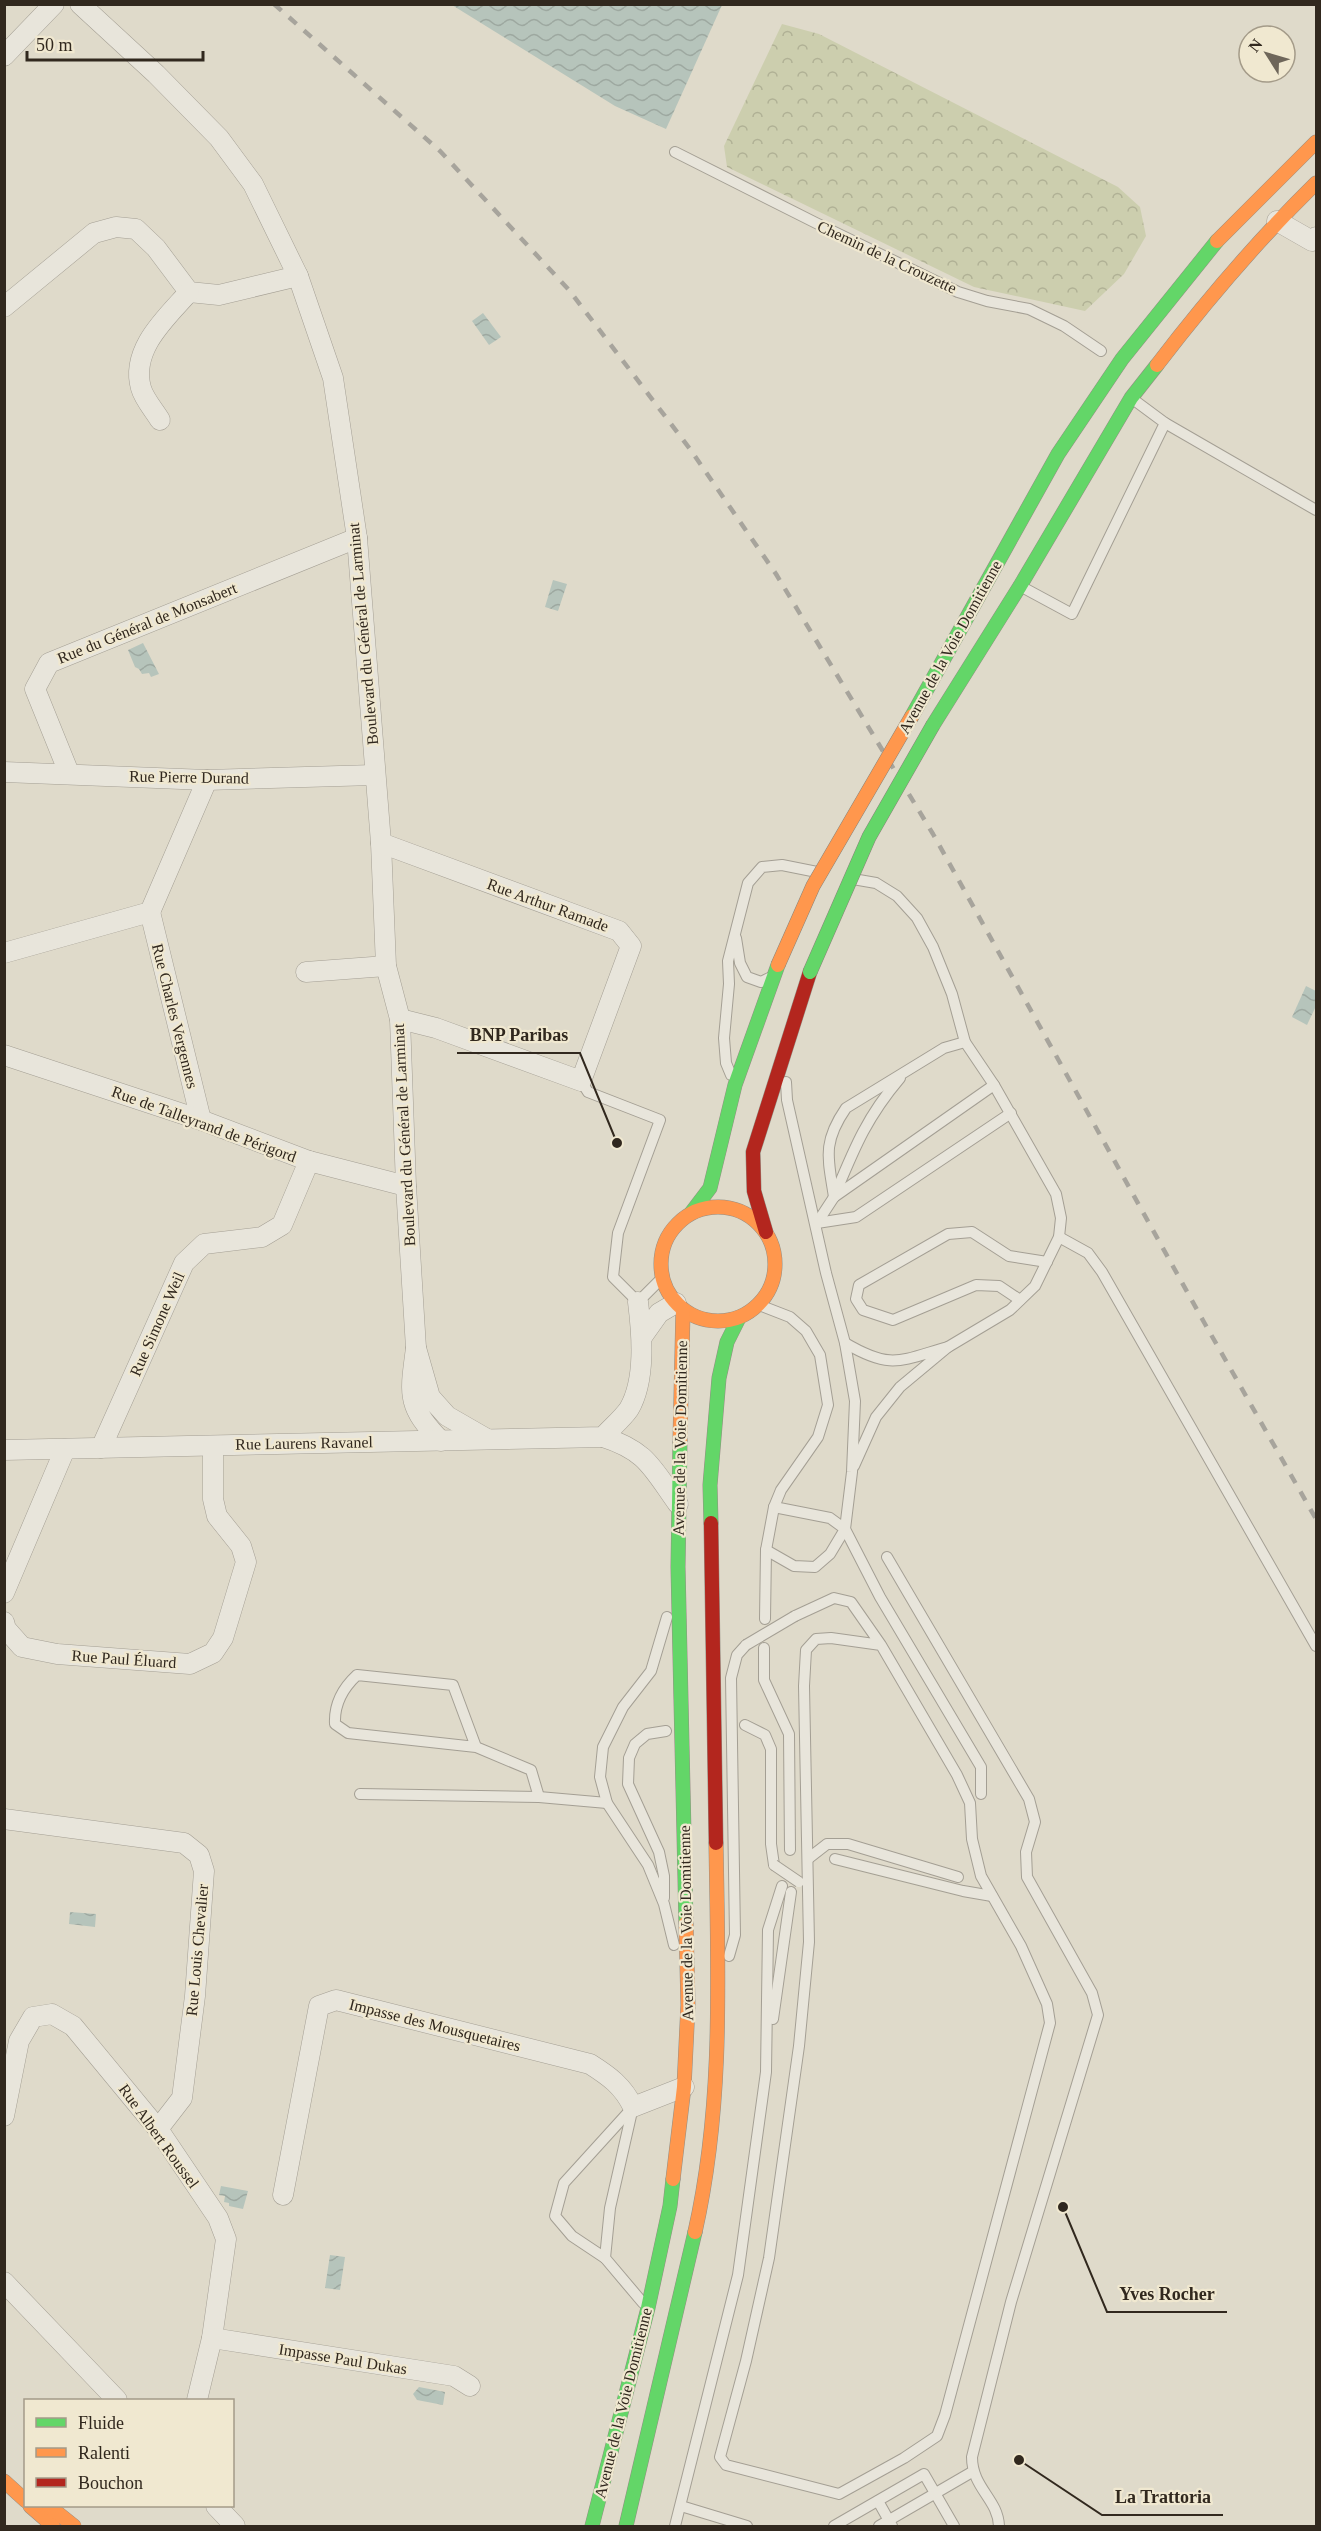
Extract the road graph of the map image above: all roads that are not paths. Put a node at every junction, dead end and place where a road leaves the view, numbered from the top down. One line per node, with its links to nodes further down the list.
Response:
1 (54, 4): 3 (street)
2 (80, 4): 9 (street, Boulevard du Général de Larminat)
3 (4, 56)
4 (1317, 142): 30 (main road, Avenue de la Voie Domitienne, bridge)
5 (675, 152): 12 (lane, Chemin de la Crouzette)
6 (1317, 183): 7 (main road, Avenue de la Voie Domitienne)
7 (1277, 221): 8 (street); 13 (main road, Avenue de la Voie Domitienne)
8 (1315, 241)
9 (298, 276): 10 (street); 17 (street, Boulevard du Général de Larminat)
10 (189, 292): 11 (street); 14 (street)
11 (4, 307)
12 (1101, 351)
13 (1131, 398): 15 (lane); 18 (main road, Avenue de la Voie Domitienne)
14 (160, 420)
15 (1165, 423): 16 (lane); 18 (lane)
16 (1317, 510)
17 (357, 538): 20 (street, Rue du Général de Monsabert); 21 (street, Boulevard du Général de Larminat)
18 (1020, 586): 33 (main road, Avenue de la Voie Domitienne, bridge)
19 (4, 772): 20 (street, Rue Pierre Durand)
20 (69, 773): 22 (street, Rue Pierre Durand)
21 (374, 774): 22 (street, Rue Pierre Durand); 23 (street, Boulevard du Général de Larminat)
22 (207, 780): 26 (street)
23 (381, 843): 29 (street, Boulevard du Général de Larminat); 37 (street, Rue Arthur Ramade)
24 (829, 874): 27 (lane)
25 (841, 877): 34 (lane)
26 (150, 912): 28 (street); 41 (street, Rue Charles Vergennes)
27 (735, 933): 30 (lane); 38 (lane)
28 (4, 953)
29 (386, 966): 31 (street); 32 (street, Boulevard du Général de Larminat)
30 (776, 970): 38 (main road, Avenue de la Voie Domitienne)
31 (306, 972)
32 (400, 1019): 37 (street); 43 (street, Boulevard du Général de Larminat)
33 (789, 1032): 46 (lane); 47 (main road, Avenue de la Voie Domitienne)
34 (965, 1042): 36 (lane); 39 (lane)
35 (4, 1055): 41 (street, Rue de Talleyrand de Périgord)
36 (906, 1071): 44 (lane); 44 (lane)
37 (581, 1081): 52 (lane)
38 (735, 1085): 45 (main road, Avenue de la Voie Domitienne)
39 (994, 1085): 40 (lane); 44 (lane)
40 (1011, 1113): 46 (lane); 48 (lane)
41 (201, 1120): 42 (street, Rue de Talleyrand de Périgord)
42 (309, 1161): 43 (street, Rue de Talleyrand de Périgord); 64 (street, Rue Simone Weil)
43 (406, 1186): 59 (street, Boulevard du Général de Larminat)
44 (834, 1197): 46 (lane)
45 (691, 1214): 47 (main road); 50 (main road)
46 (817, 1223): 57 (lane)
47 (766, 1232): 53 (main road)
48 (1059, 1237): 49 (lane); 78 (lane)
49 (1047, 1262): 51 (lane); 51 (lane)
50 (662, 1278): 52 (lane); 54 (main road)
51 (1020, 1300): 58 (lane)
52 (638, 1302): 56 (street)
53 (759, 1305): 55 (main road); 69 (lane)
54 (679, 1307): 55 (main road); 56 (street); 68 (main road, Avenue de la Voie Domitienne)
55 (739, 1318): 95 (main road, Avenue de la Voie Domitienne)
56 (642, 1338): 60 (street)
57 (845, 1343): 58 (lane); 67 (lane)
58 (948, 1347): 67 (lane)
59 (416, 1348): 61 (street, Boulevard du Général de Larminat); 62 (street, Boulevard du Général de Larminat)
60 (603, 1437): 61 (street, Rue Laurens Ravanel); 68 (street, Rue Laurens Ravanel)
61 (487, 1439): 62 (street, Rue Laurens Ravanel)
62 (441, 1440): 63 (street, Rue Laurens Ravanel)
63 (213, 1446): 64 (street, Rue Laurens Ravanel); 76 (street, Rue Paul Éluard)
64 (101, 1448): 65 (street, Rue Laurens Ravanel)
65 (65, 1449): 66 (street, Rue Laurens Ravanel); 74 (street)
66 (4, 1450)
67 (852, 1472): 70 (lane)
68 (678, 1504): 73 (main road, Avenue de la Voie Domitienne)
69 (774, 1507): 70 (lane); 71 (lane)
70 (845, 1529): 71 (lane); 84 (lane)
71 (766, 1550): 75 (lane)
72 (887, 1557): 111 (lane)
73 (678, 1567): 86 (lane); 96 (main road, Avenue de la Voie Domitienne)
74 (4, 1593)
75 (765, 1619)
76 (4, 1622)
77 (881, 1646): 89 (lane); 93 (lane); 95 (lane, bridge)
78 (1317, 1646)
79 (764, 1648): 88 (lane)
80 (745, 1725): 92 (lane, bridge)
81 (666, 1731): 94 (lane)
82 (476, 1747): 82 (lane); 85 (lane)
83 (360, 1794): 85 (lane)
84 (981, 1794)
85 (538, 1797): 86 (lane)
86 (607, 1803): 94 (lane)
87 (4, 1819): 101 (street, Rue Louis Chevalier)
88 (794, 1846)
89 (808, 1858): 91 (lane); 92 (lane)
90 (835, 1858): 93 (lane)
91 (958, 1877)
92 (804, 1885): 93 (lane)
93 (992, 1896)
94 (664, 1904): 96 (lane)
95 (718, 2000): 129 (main road, Avenue de la Voie Domitienne)
96 (688, 2006): 98 (main road, Avenue de la Voie Domitienne)
97 (766, 2073): 97 (lane); 118 (lane)
98 (684, 2087): 99 (street); 105 (main road, Avenue de la Voie Domitienne)
99 (633, 2107): 102 (street, Impasse des Mousquetaires); 103 (lane); 103 (lane)
100 (4, 2116): 101 (street, Rue Albert Roussel)
101 (158, 2129): 106 (street, Rue Albert Roussel)
102 (283, 2195)
103 (605, 2258): 105 (lane)
104 (4, 2282): 108 (street)
105 (648, 2308): 128 (main road, Avenue de la Voie Domitienne)
106 (213, 2338): 107 (street, Impasse Paul Dukas); 109 (street, Rue Albert Roussel)
107 (471, 2386)
108 (116, 2399)
109 (197, 2399)
110 (4, 2468): 113 (main road)
111 (972, 2472): 114 (lane); 133 (lane)
112 (4, 2481): 116 (main road)
113 (24, 2484)
114 (935, 2493): 117 (lane); 123 (lane); 132 (lane)
115 (4, 2497): 124 (main road)
116 (24, 2499)
117 (878, 2501): 123 (lane); 131 (lane)
118 (681, 2505): 122 (lane); 130 (lane)
119 (32, 2507): 125 (main road)
120 (51, 2507): 126 (main road)
121 (218, 2507): 127 (street)
122 (677, 2525)
123 (887, 2525)
124 (32, 2526)
125 (52, 2526)
126 (74, 2526)
127 (235, 2526)
128 (592, 2526)
129 (626, 2526)
130 (747, 2526)
131 (834, 2526)
132 (954, 2526)
133 (999, 2526)

